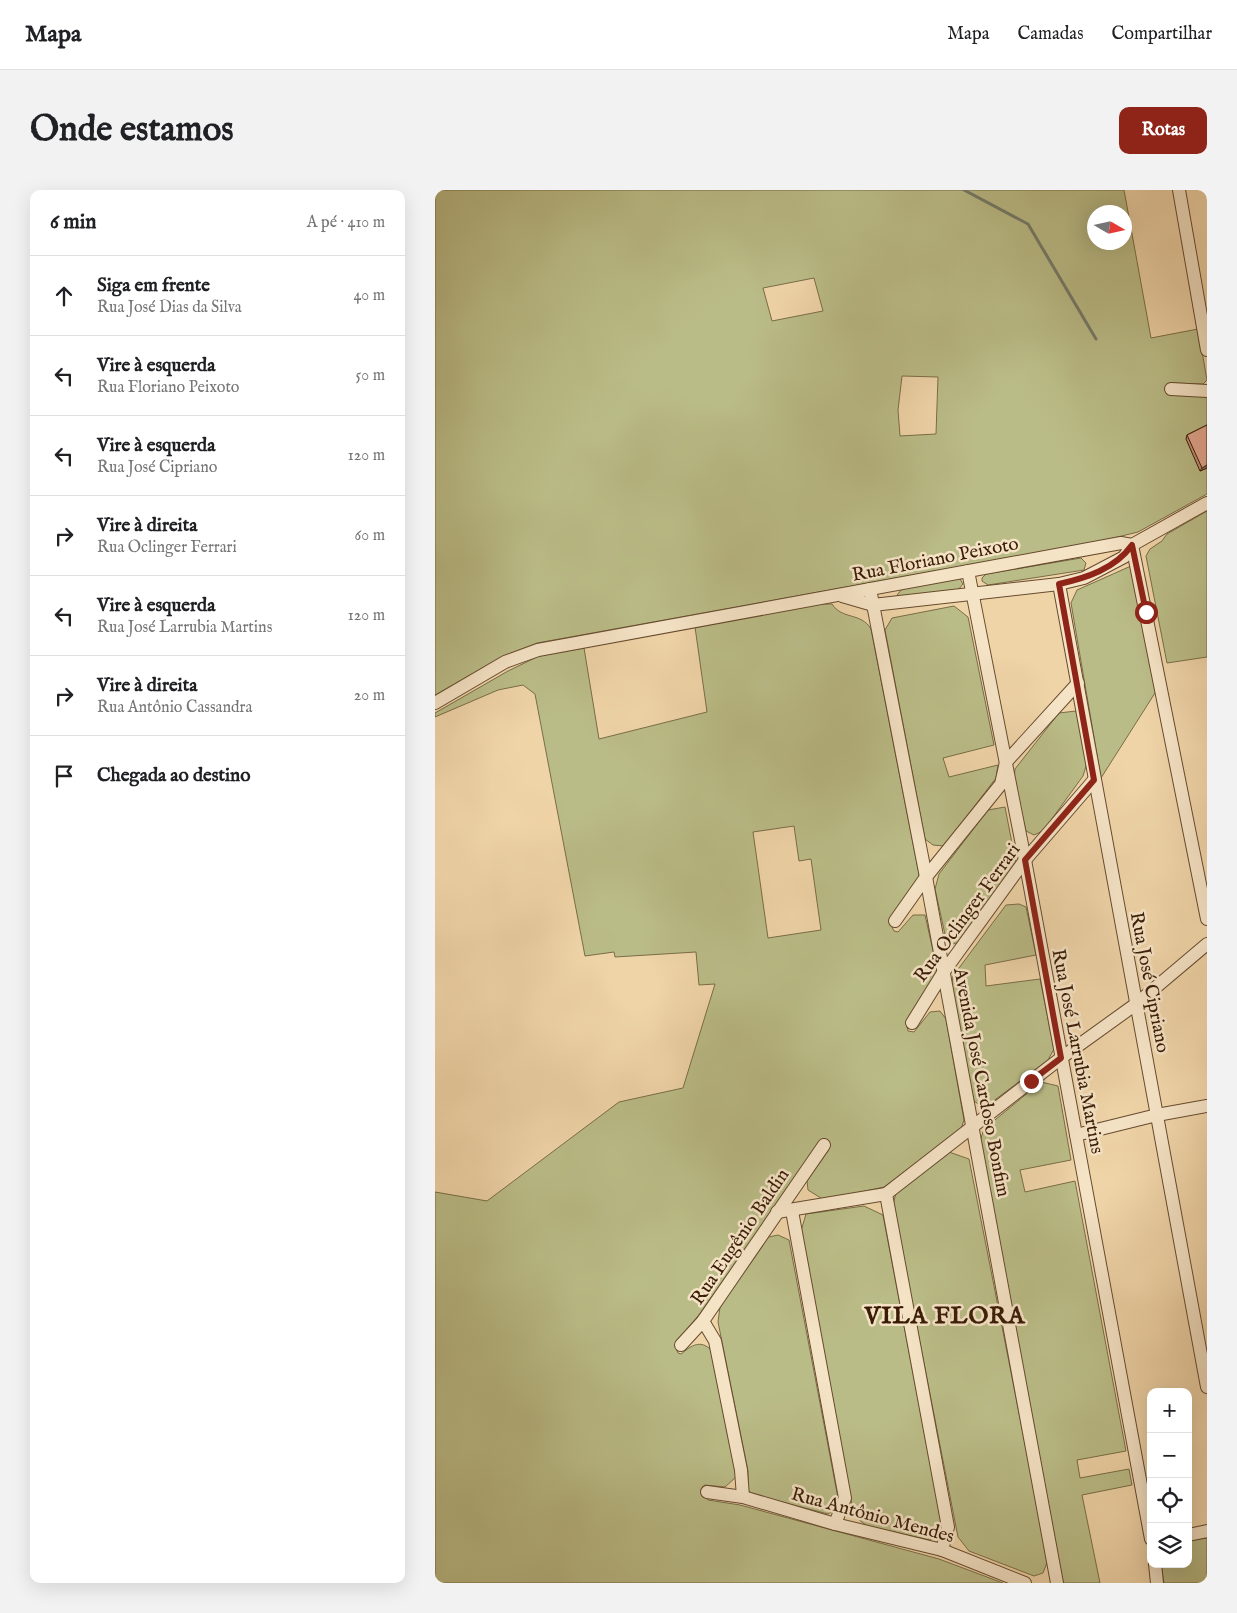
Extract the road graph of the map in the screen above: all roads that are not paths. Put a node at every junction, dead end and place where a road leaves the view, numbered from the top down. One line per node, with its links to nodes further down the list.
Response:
1 (1179, 190): 2 (street)
2 (1207, 350)
3 (1171, 389): 4 (street)
4 (1207, 390)
5 (1207, 503): 6 (street, Rua Floriano Peixoto)
6 (1132, 545): 7 (street, Rua Floriano Peixoto); 8 (street, Rua Floriano Peixoto); 19 (street)
7 (968, 571): 9 (street, Rua Floriano Peixoto); 10 (street, Rua José Larrubia Martins)
8 (1059, 584): 10 (street, Rua Floriano Peixoto); 13 (street, Rua José Cipriano)
9 (870, 589): 11 (street, Rua Floriano Peixoto); 12 (street, Avenida José Cardoso Bonfim)
10 (973, 592): 12 (street, Rua Floriano Peixoto); 15 (street, Rua José Larrubia Martins)
11 (839, 595): 12 (street, Rua Floriano Peixoto); 14 (street)
12 (873, 605): 18 (street, Avenida José Cardoso Bonfim)
13 (1078, 683): 15 (street); 16 (street, Rua José Cipriano)
14 (435, 703)
15 (1006, 762): 17 (street, Rua José Larrubia Martins); 18 (street)
16 (1094, 780): 17 (street, Rua Oclinger Ferrari); 23 (street, Rua José Cipriano)
17 (1025, 860): 22 (street, Rua Oclinger Ferrari); 25 (street, Rua José Larrubia Martins)
18 (926, 877): 20 (street); 22 (street, Avenida José Cardoso Bonfim)
19 (1207, 919)
20 (895, 921)
21 (1207, 944): 23 (street)
22 (943, 974): 24 (street, Rua Oclinger Ferrari); 28 (street, Avenida José Cardoso Bonfim)
23 (1136, 1004): 25 (street); 27 (street, Rua José Cipriano)
24 (912, 1023)
25 (1061, 1058): 28 (street); 29 (street, Rua José Larrubia Martins)
26 (1207, 1106): 27 (street)
27 (1157, 1115): 29 (street); 36 (street, Rua José Cipriano)
28 (973, 1128): 31 (street); 46 (street, Avenida José Cardoso Bonfim)
29 (1076, 1135): 39 (street, Rua José Larrubia Martins)
30 (825, 1146): 33 (street, Rua Eugênio Baldin)
31 (886, 1194): 32 (street); 43 (street)
32 (792, 1211): 33 (street); 40 (street)
33 (777, 1212): 34 (street, Rua Eugênio Baldin)
34 (703, 1321): 35 (street, Rua Eugênio Baldin); 38 (street)
35 (681, 1345)
36 (1207, 1387)
37 (707, 1492): 38 (street, Rua Antônio Mendes)
38 (743, 1497): 40 (street, Rua Antônio Mendes)
39 (1148, 1523)
40 (835, 1524): 43 (street, Rua Antônio Mendes)
41 (1207, 1531): 42 (street)
42 (1192, 1534)
43 (942, 1550): 45 (street, Rua Antônio Mendes)
44 (1155, 1568): 47 (street)
45 (1025, 1583)
46 (1057, 1583)
47 (1157, 1583)

